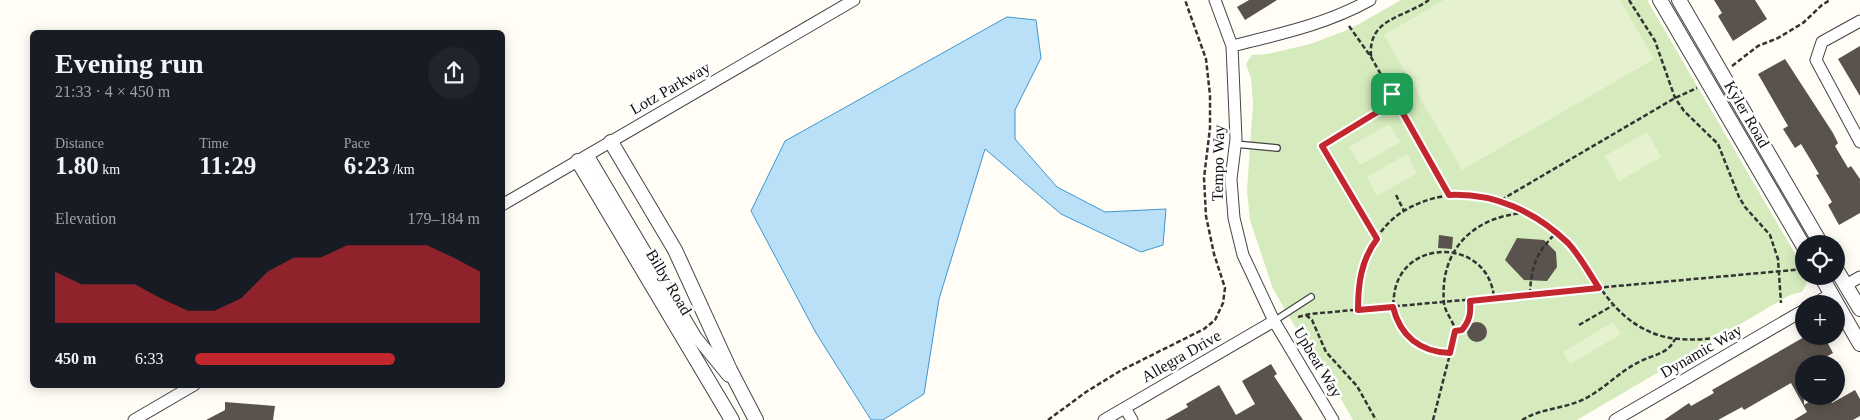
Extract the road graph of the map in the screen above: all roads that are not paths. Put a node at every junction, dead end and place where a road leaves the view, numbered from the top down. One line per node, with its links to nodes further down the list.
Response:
1 (854, 0): 8 (street, Lotz Parkway)
2 (1215, 0): 7 (street, Tempo Way)
3 (1370, 0): 7 (street)
4 (1660, 0): 13 (street, Kyler Road)
5 (1679, 0): 17 (street, Kyler Road)
6 (1860, 21): 9 (street)
7 (1232, 46): 10 (street, Tempo Way)
8 (611, 142): 12 (street, Lotz Parkway); 29 (street, Bilby Road)
9 (1860, 142)
10 (1235, 144): 11 (lane); 25 (street, Tempo Way)
11 (1276, 148)
12 (583, 158): 14 (street, Lotz Parkway); 29 (street, Bilby Road); 32 (street, Bilby Road)
13 (1763, 176): 15 (street, Kyler Road); 16 (street)
14 (505, 203)
15 (1797, 235)
16 (1805, 235)
17 (1816, 235)
18 (1860, 277): 20 (street)
19 (1826, 285): 21 (street)
20 (1846, 285): 23 (street)
21 (1831, 294): 26 (street); 27 (street)
22 (1311, 297): 25 (lane)
23 (1860, 310)
24 (1795, 315): 37 (street, Dynamic Way)
25 (1274, 321): 30 (street, Allegra Drive); 36 (street, Upbeat Way)
26 (1860, 326)
27 (1860, 344)
28 (189, 388): 31 (street)
29 (748, 406): 33 (street, Bilby Road)
30 (1125, 408): 34 (street, Allegra Drive); 35 (street)
31 (134, 420)
32 (732, 420)
33 (756, 420)
34 (1104, 420)
35 (1132, 420)
36 (1333, 420)
37 (1615, 420)

